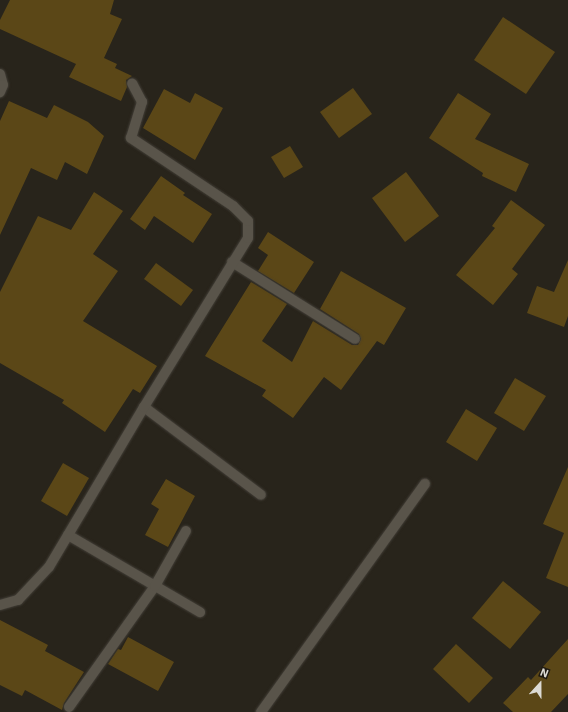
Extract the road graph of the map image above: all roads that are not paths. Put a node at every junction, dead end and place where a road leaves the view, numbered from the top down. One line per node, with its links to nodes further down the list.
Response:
1 (0, 74): 3 (street)
2 (132, 83): 4 (street)
3 (0, 92)
4 (232, 262): 5 (street); 6 (street)
5 (355, 339)
6 (144, 406): 8 (street); 10 (street)
7 (425, 484): 15 (street)
8 (261, 495)
9 (186, 530): 11 (street)
10 (68, 535): 11 (street); 12 (street)
11 (155, 586): 13 (street); 14 (street)
12 (0, 605)
13 (200, 612)
14 (69, 707)
15 (261, 712)

